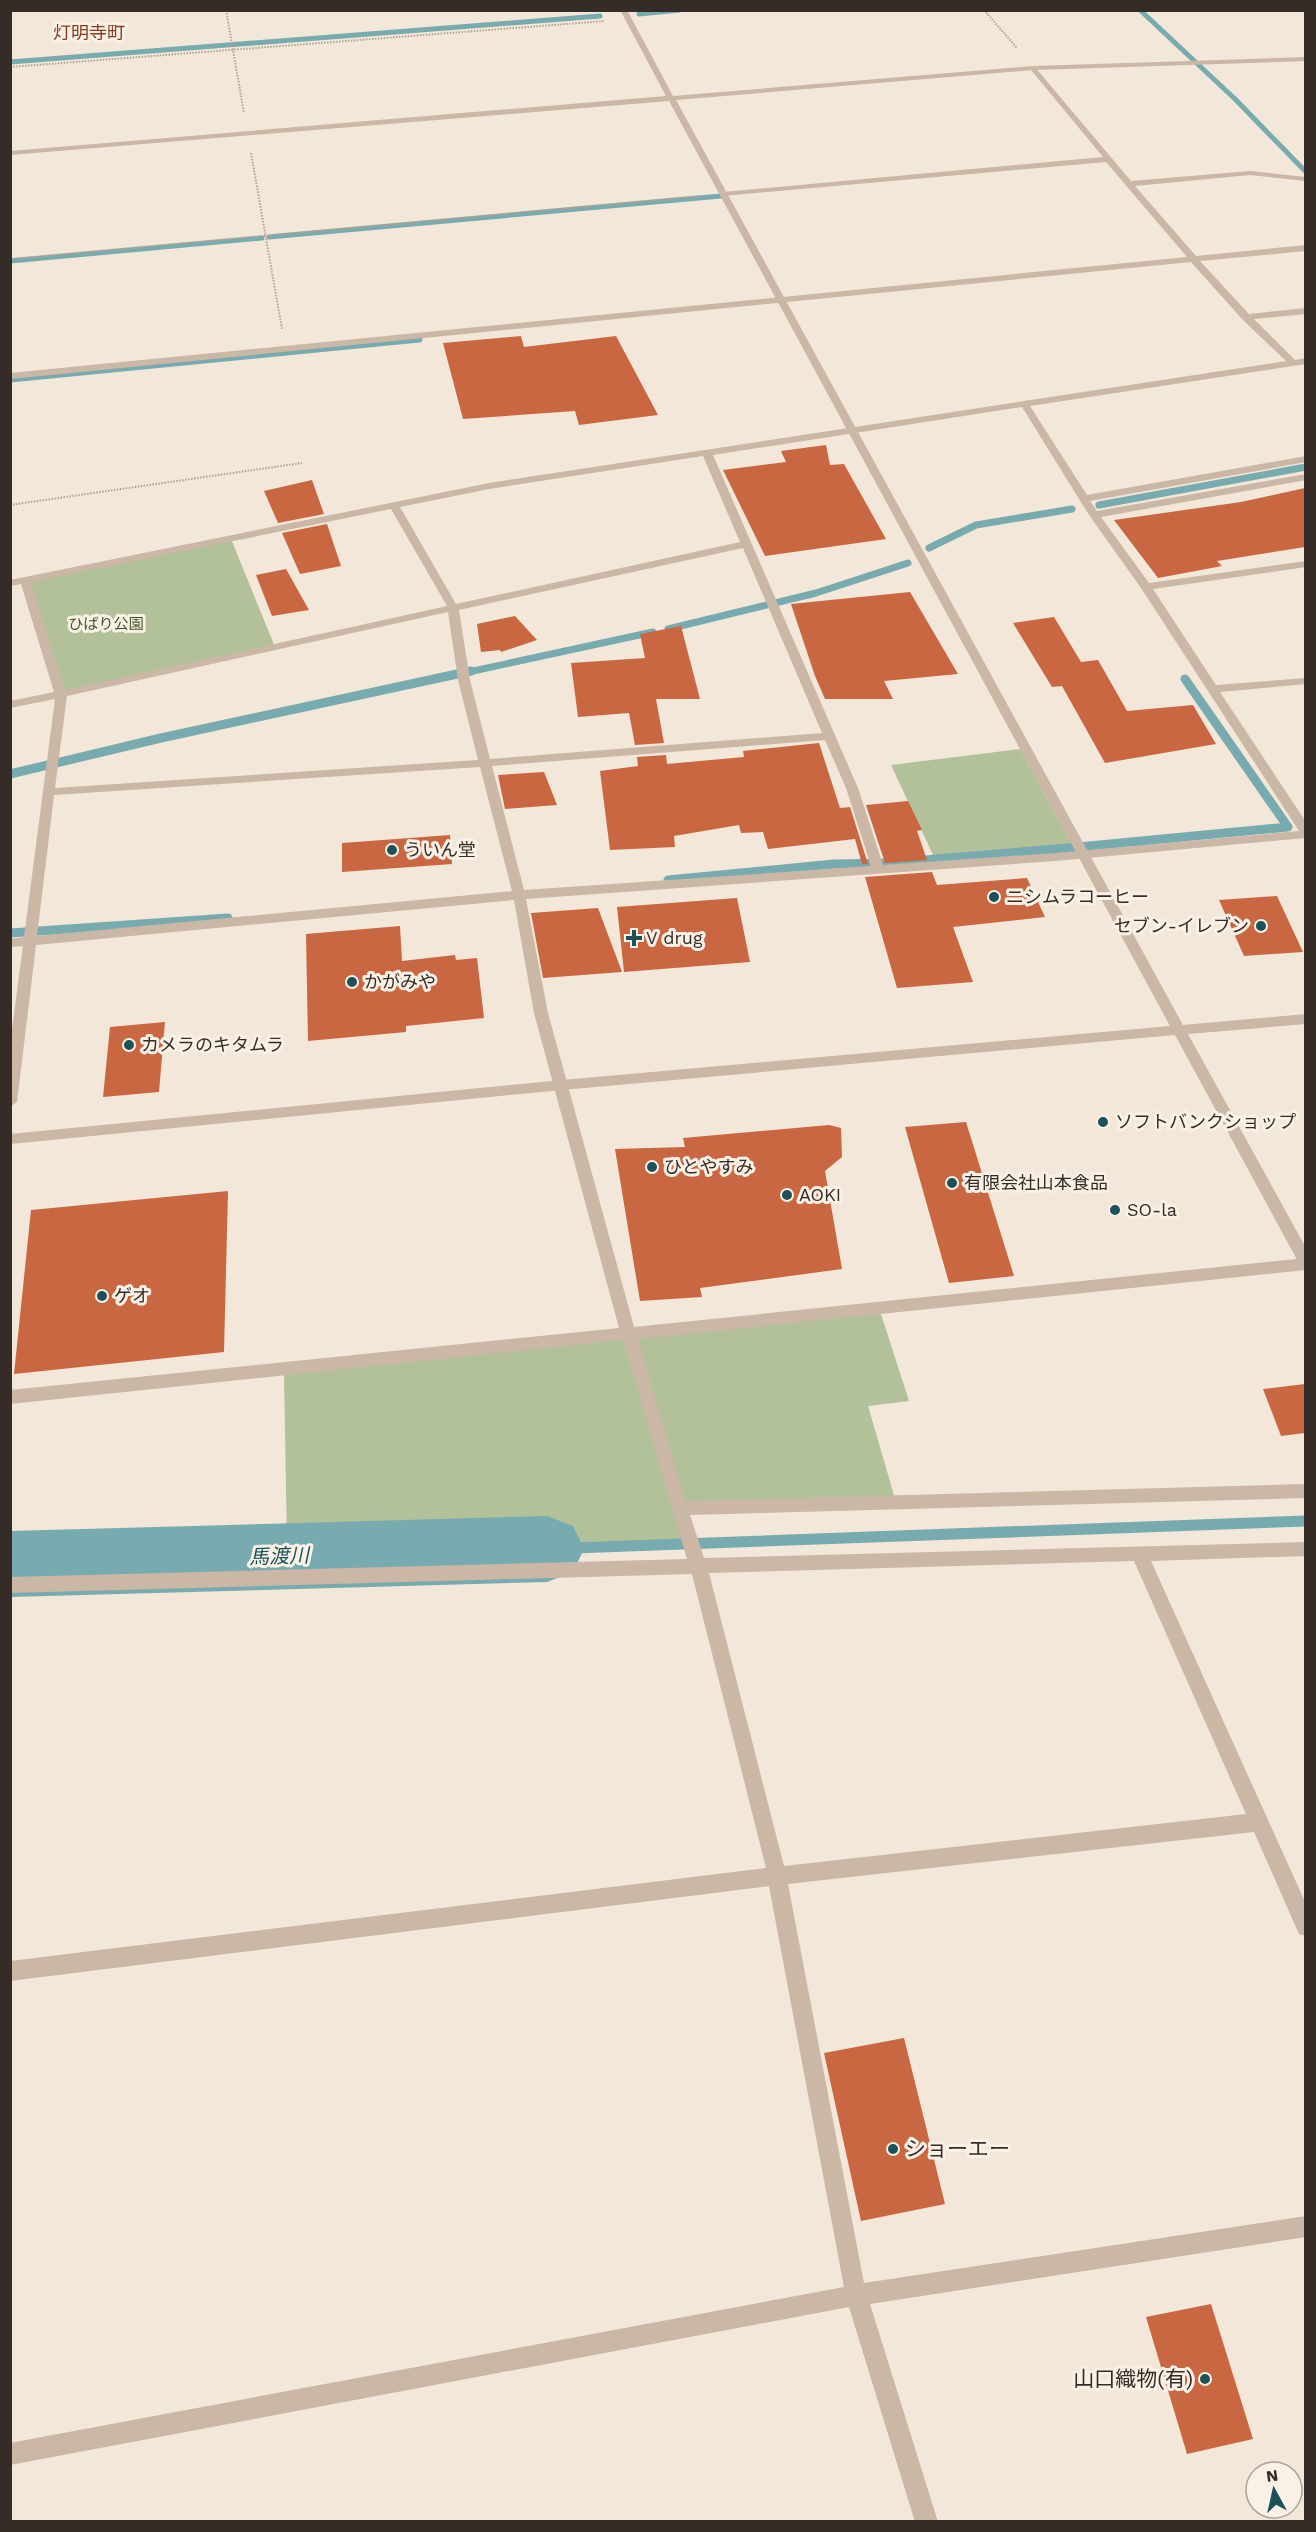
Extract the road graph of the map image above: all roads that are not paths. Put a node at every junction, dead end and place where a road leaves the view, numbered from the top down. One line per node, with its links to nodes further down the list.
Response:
1 (623, 10): 4 (street)
2 (1305, 59): 3 (street)
3 (1034, 68): 4 (street); 6 (street)
4 (670, 98): 5 (street); 9 (street)
5 (10, 153)
6 (1110, 159): 8 (street); 9 (street)
7 (1305, 179): 8 (street)
8 (1130, 184): 11 (street)
9 (723, 194): 12 (street)
10 (1305, 248): 11 (street)
11 (1192, 259): 12 (street); 14 (street)
12 (781, 300): 17 (street); 19 (street)
13 (1305, 311): 14 (street)
14 (1245, 317): 16 (street)
15 (1305, 361): 16 (street)
16 (1293, 363): 18 (street)
17 (10, 376)
18 (1025, 405): 19 (street); 23 (street)
19 (850, 430): 20 (street); 40 (street)
20 (707, 453): 24 (street); 26 (street)
21 (1305, 459): 23 (street)
22 (1305, 477): 25 (street)
23 (1084, 499): 25 (street)
24 (394, 506): 28 (street); 31 (street)
25 (1094, 514): 30 (street)
26 (746, 544): 31 (street); 36 (street)
27 (1305, 564): 30 (street)
28 (26, 580): 29 (street); 34 (street)
29 (10, 583)
30 (1146, 587): 33 (street)
31 (453, 608): 34 (street); 37 (street)
32 (1305, 681): 33 (street)
33 (1211, 689): 39 (street)
34 (61, 695): 35 (street); 38 (street)
35 (10, 705)
36 (829, 736): 37 (street); 41 (street)
37 (485, 764): 38 (street); 42 (street)
38 (48, 792): 43 (street)
39 (1305, 833): 40 (street)
40 (1082, 854): 41 (street); 46 (street)
41 (878, 870): 42 (street)
42 (519, 895): 43 (street); 47 (street)
43 (31, 942): 44 (street); 48 (street)
44 (10, 944)
45 (1305, 1019): 46 (street)
46 (1181, 1030): 47 (street); 50 (street)
47 (562, 1085): 49 (street); 51 (street)
48 (10, 1102)
49 (10, 1139)
50 (1305, 1264): 51 (street)
51 (629, 1335): 52 (street); 54 (street)
52 (10, 1397)
53 (1305, 1491): 54 (street)
54 (679, 1508): 57 (street)
55 (1305, 1549): 56 (street)
56 (1139, 1554): 57 (street); 59 (street)
57 (698, 1565): 58 (street); 60 (street)
58 (10, 1585)
59 (1259, 1822): 60 (street); 61 (street)
60 (777, 1876): 62 (street); 64 (street)
61 (1305, 1927)
62 (10, 1971)
63 (1305, 2226): 64 (street)
64 (856, 2295): 65 (street); 66 (street)
65 (10, 2454)
66 (927, 2522)

